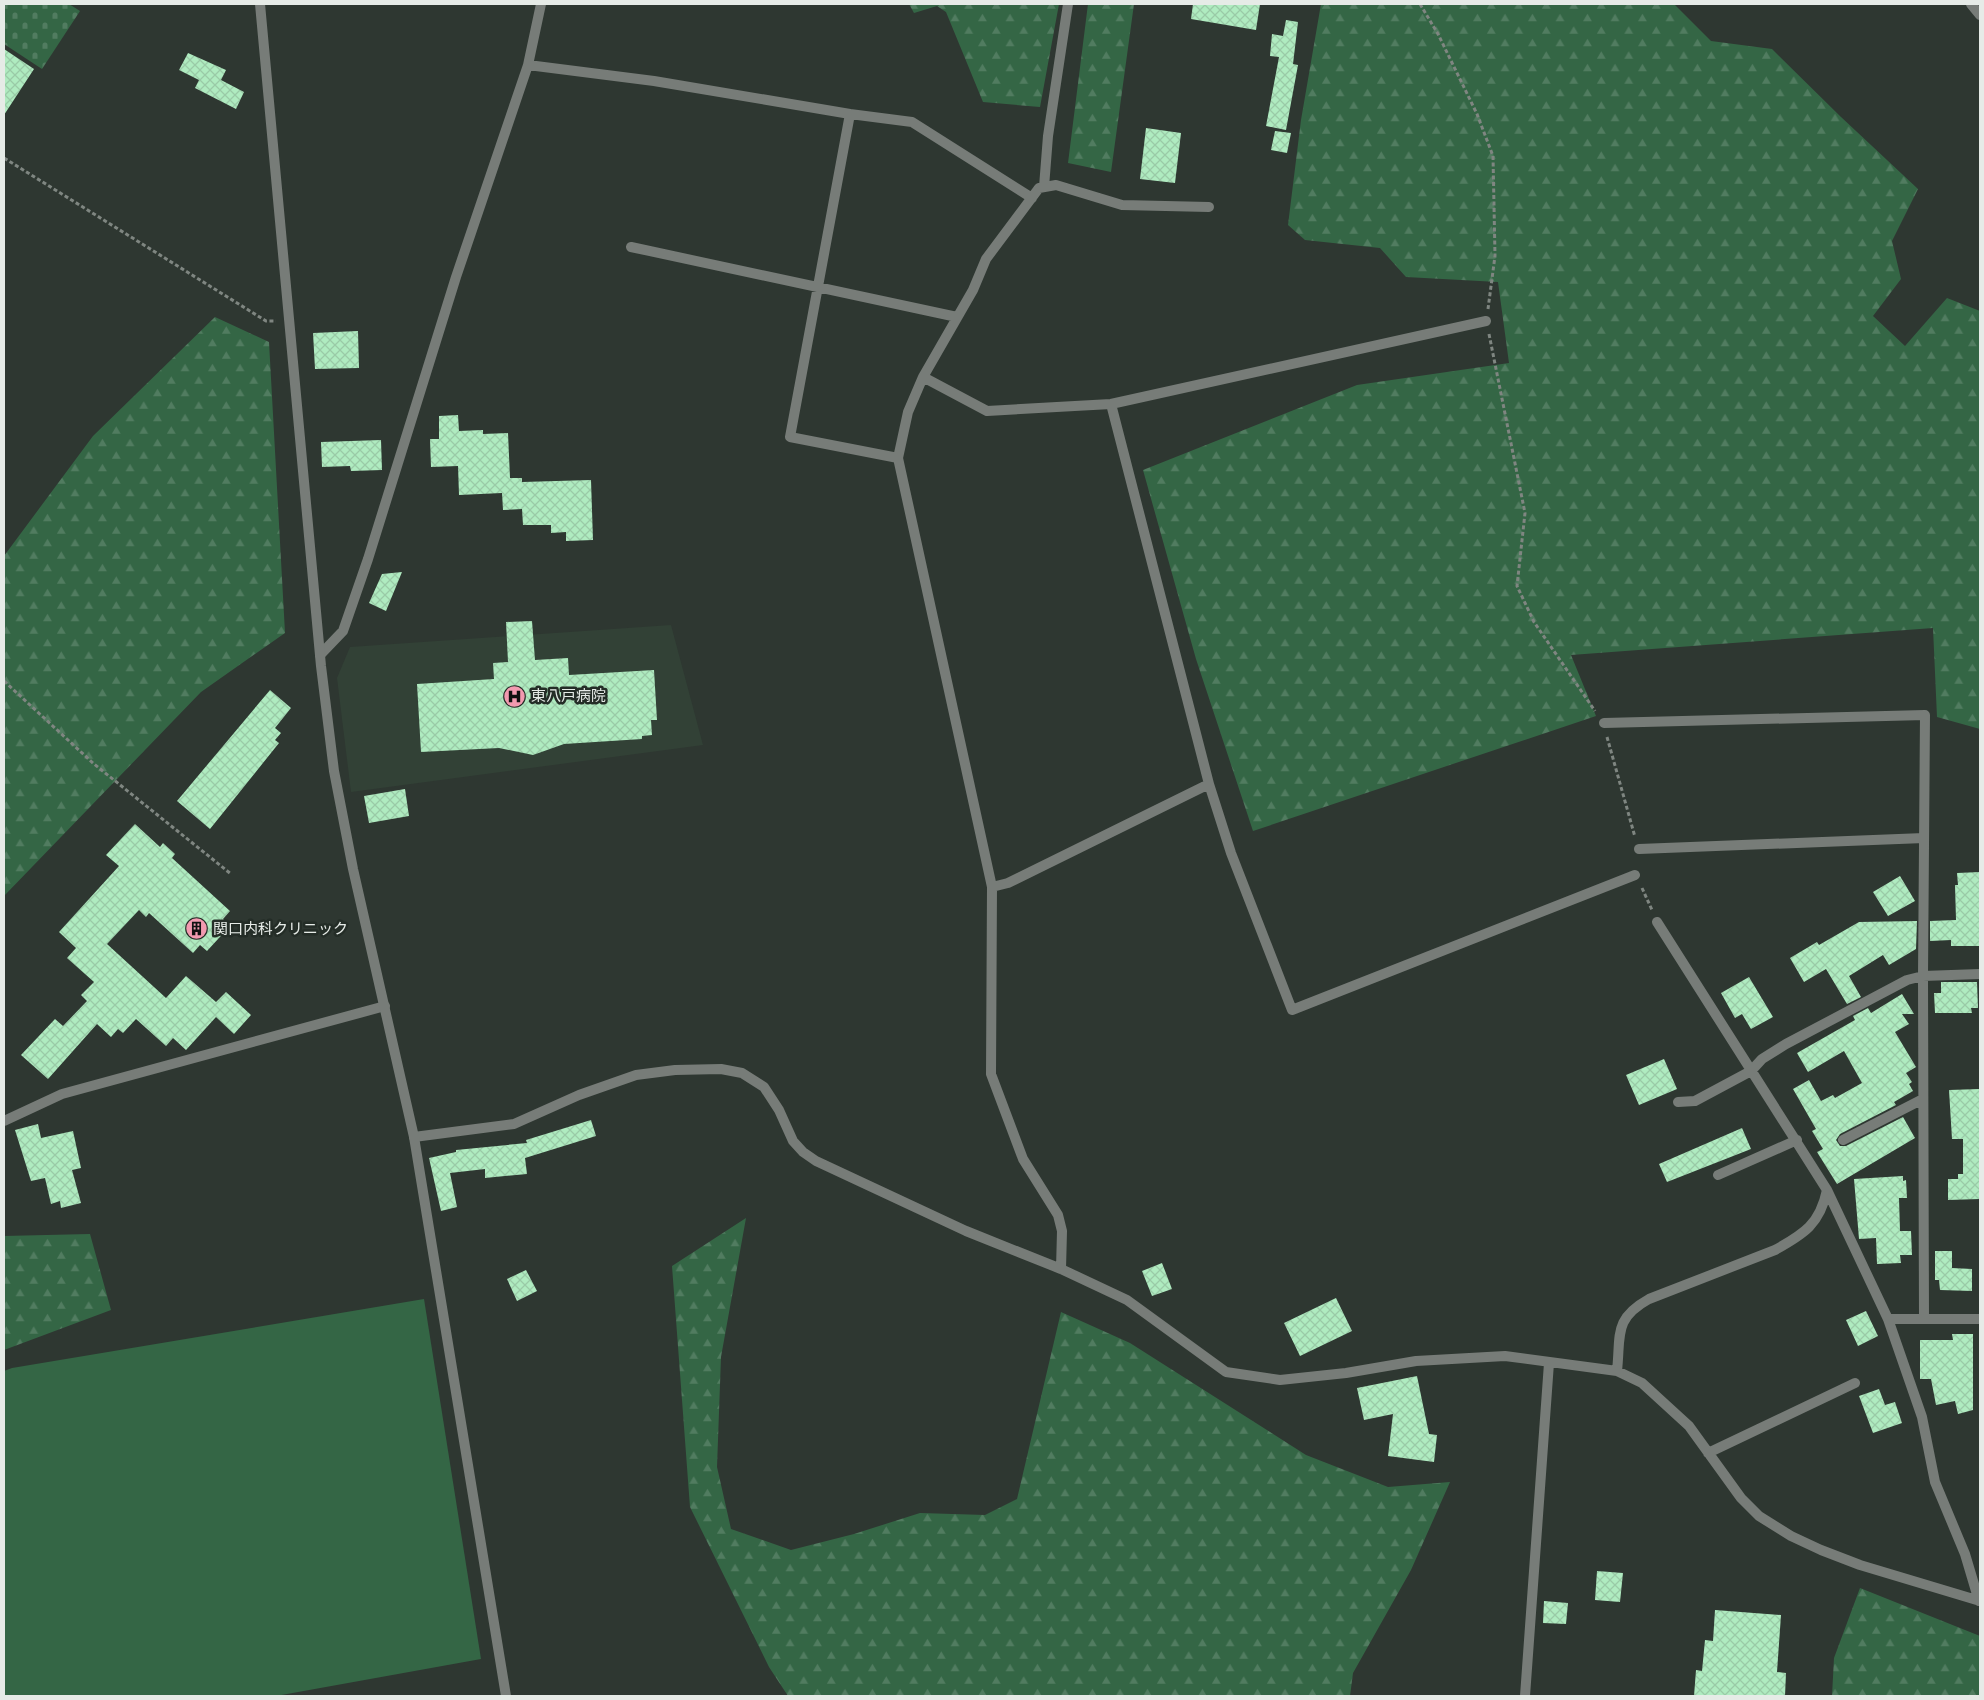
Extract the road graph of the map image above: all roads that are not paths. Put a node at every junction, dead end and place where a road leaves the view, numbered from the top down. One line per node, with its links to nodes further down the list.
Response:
1 (260, 4): 18 (street)
2 (541, 4): 6 (street)
3 (1068, 4): 8 (street)
4 (1971, 4): 5 (street)
5 (1980, 15)
6 (528, 65): 7 (street); 18 (street)
7 (850, 114): 9 (street); 12 (street)
8 (1044, 188): 9 (street); 10 (street)
9 (1032, 198): 13 (street)
10 (1209, 207)
11 (631, 246): 12 (street)
12 (818, 286): 13 (street); 17 (street)
13 (956, 317): 15 (street)
14 (1486, 321): 16 (street)
15 (923, 377): 16 (street); 17 (street)
16 (1111, 404): 20 (street)
17 (898, 458): 24 (street)
18 (320, 655): 28 (street)
19 (1604, 723): 21 (street)
20 (1209, 784): 23 (street); 24 (street)
21 (1924, 838): 22 (street); 27 (street)
22 (1639, 848)
23 (1635, 875)
24 (992, 887): 38 (street)
25 (1657, 922): 29 (street)
26 (1980, 974): 27 (street)
27 (1923, 976): 29 (street); 30 (street)
28 (385, 1006): 32 (street); 33 (street)
29 (1751, 1071): 31 (street); 34 (street)
30 (1923, 1099): 35 (street); 40 (street)
31 (1678, 1102)
32 (4, 1121)
33 (414, 1137): 38 (street); 47 (street)
34 (1797, 1140): 36 (street); 37 (street)
35 (1843, 1140)
36 (1718, 1174)
37 (1826, 1190): 39 (street); 43 (street)
38 (1061, 1269): 42 (street)
39 (1888, 1319): 40 (street); 46 (street)
40 (1924, 1319): 41 (street)
41 (1980, 1319)
42 (1549, 1363): 43 (street); 48 (street)
43 (1617, 1371): 45 (street)
44 (1855, 1383): 45 (street)
45 (1708, 1453): 46 (street)
46 (1980, 1601)
47 (506, 1696)
48 (1525, 1696)

